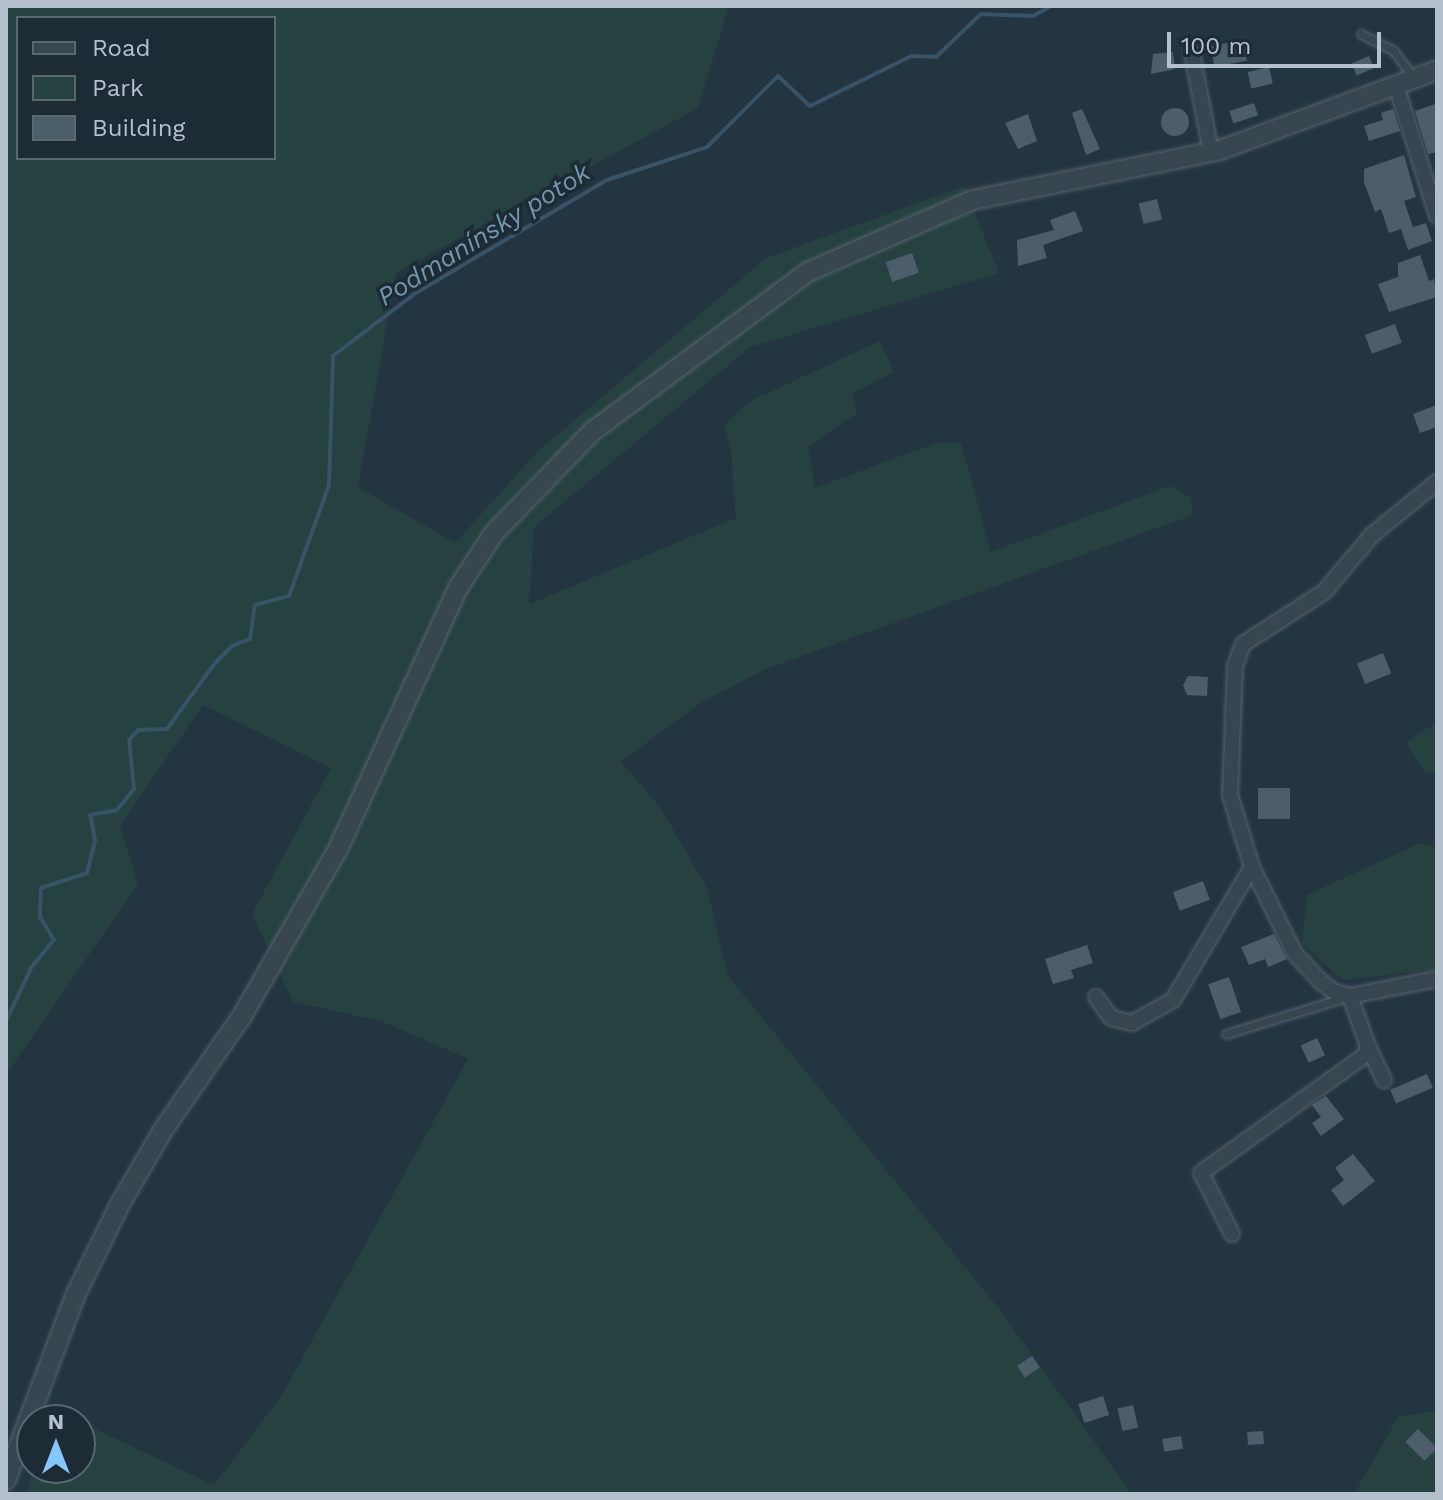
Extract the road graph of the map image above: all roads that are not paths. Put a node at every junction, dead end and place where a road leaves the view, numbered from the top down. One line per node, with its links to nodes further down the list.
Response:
1 (1361, 34): 4 (lane)
2 (1192, 53): 6 (street)
3 (1437, 70): 4 (street)
4 (1414, 79): 5 (street)
5 (1396, 85): 6 (street); 7 (street)
6 (1211, 152): 17 (street)
7 (1437, 216)
8 (1437, 482): 9 (street)
9 (1252, 867): 11 (street); 12 (street)
10 (1437, 979): 11 (street)
11 (1350, 996): 13 (lane); 14 (street)
12 (1096, 997)
13 (1226, 1034)
14 (1368, 1046): 15 (street); 16 (street)
15 (1384, 1081)
16 (1232, 1234)
17 (6, 1480)

